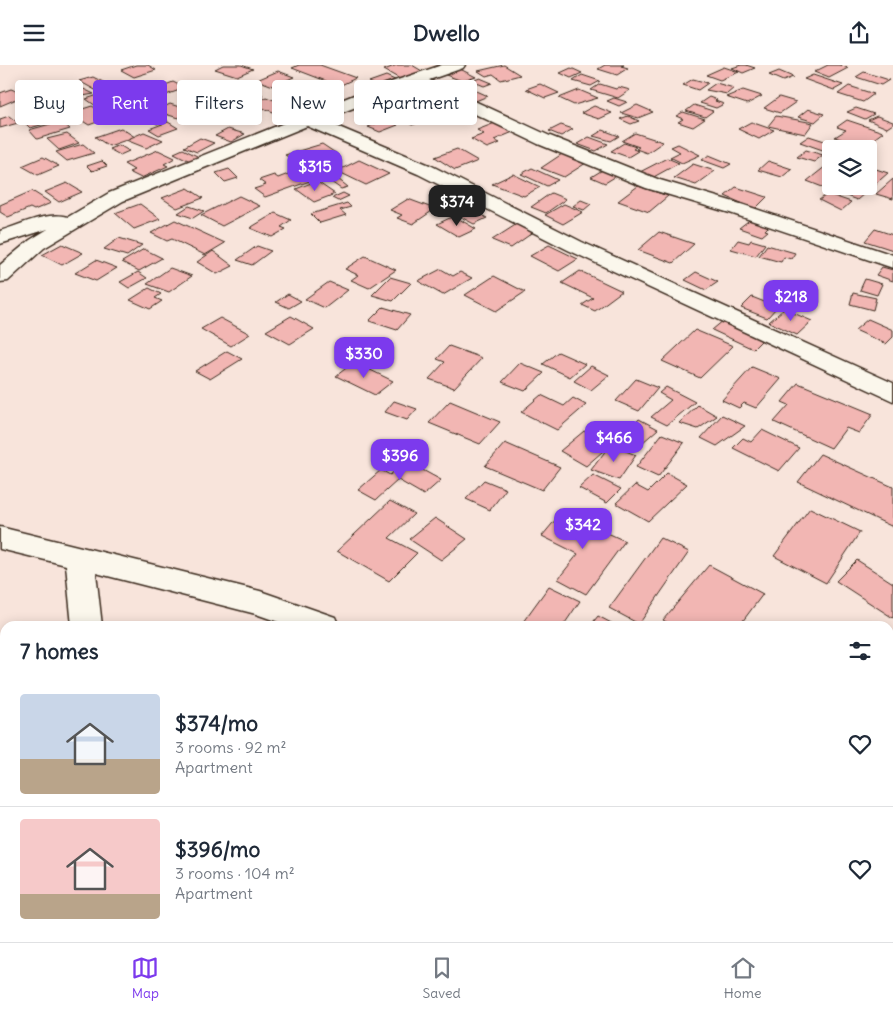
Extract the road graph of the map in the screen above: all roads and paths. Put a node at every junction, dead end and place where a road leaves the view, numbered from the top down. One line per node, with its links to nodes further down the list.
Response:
1 (457, 65): 2 (street)
2 (431, 68): 3 (street)
3 (414, 79): 4 (street); 9 (street)
4 (344, 105)
5 (293, 125): 7 (street)
6 (322, 125): 11 (street)
7 (80, 218): 8 (street); 10 (street)
8 (0, 238)
9 (893, 262)
10 (0, 276)
11 (893, 393)
12 (0, 538): 13 (street)
13 (80, 558): 14 (street); 15 (street)
14 (86, 621)
15 (310, 621)

